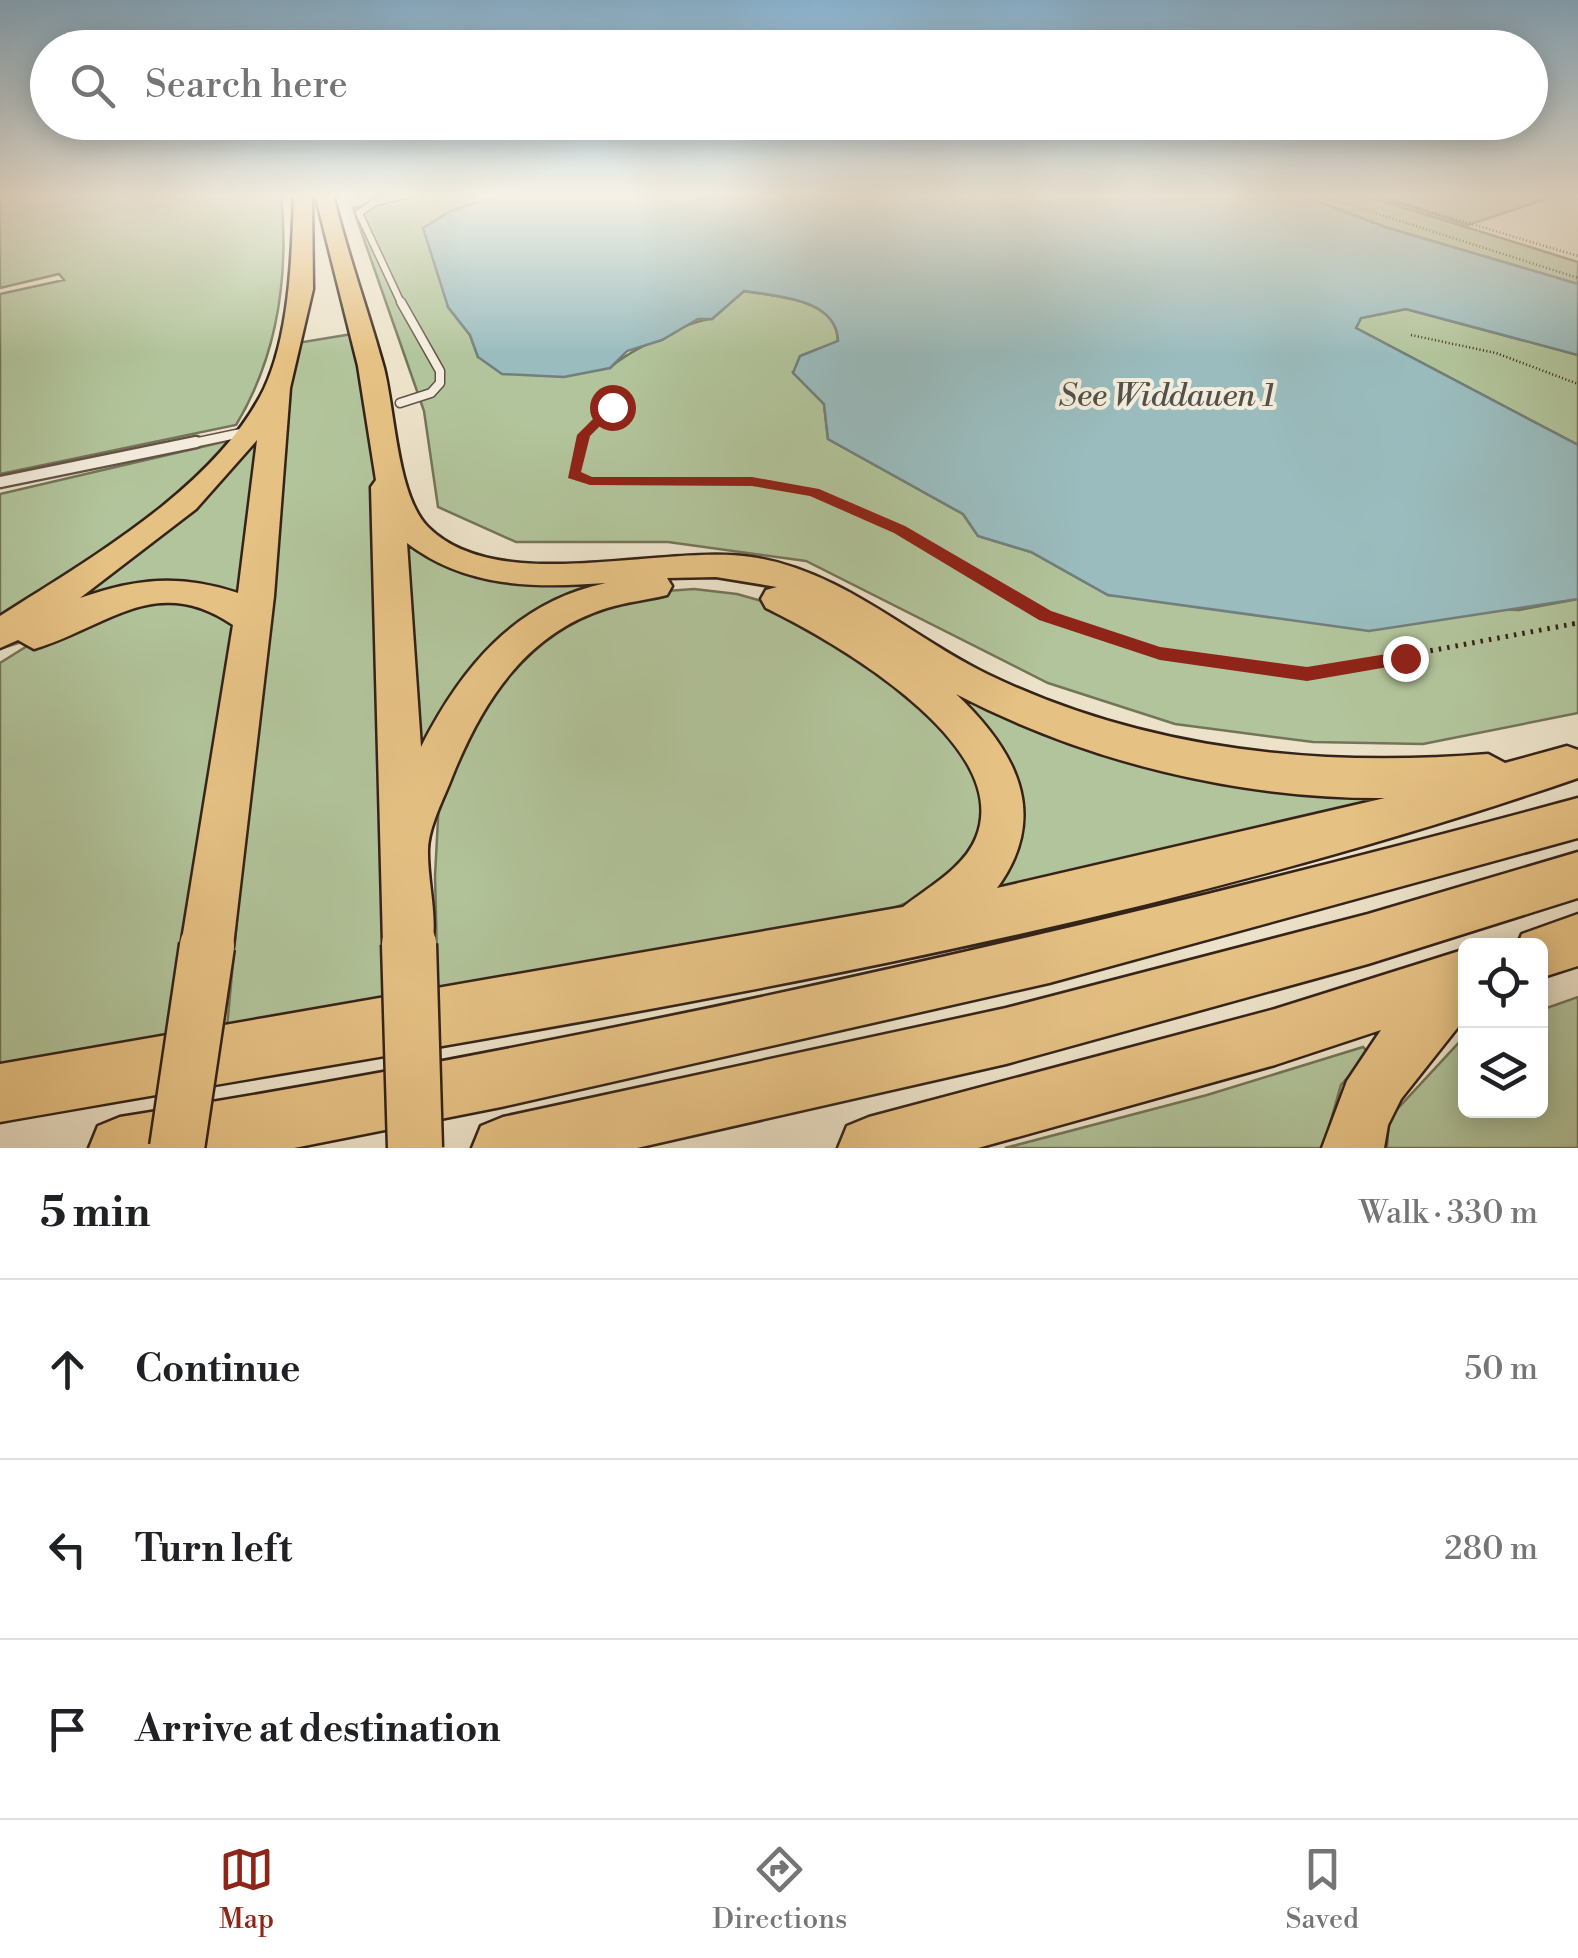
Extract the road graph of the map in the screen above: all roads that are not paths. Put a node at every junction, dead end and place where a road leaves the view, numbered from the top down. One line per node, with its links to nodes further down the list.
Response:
1 (302, 248): 4 (highway)
2 (334, 248): 7 (highway)
3 (376, 248): 5 (lane)
4 (277, 388): 9 (highway); 10 (highway)
5 (400, 404)
6 (241, 433): 8 (lane)
7 (385, 442): 12 (highway); 14 (highway)
8 (0, 482)
9 (251, 619): 11 (highway); 23 (highway, bridge)
10 (0, 634)
11 (0, 656)
12 (1572, 763): 16 (highway)
13 (1578, 818): 22 (highway)
14 (405, 843): 16 (highway); 24 (highway, bridge)
15 (1578, 875): 25 (highway)
16 (914, 930): 21 (highway)
17 (1578, 940): 18 (highway)
18 (1548, 949)
19 (1458, 979): 26 (highway)
20 (1458, 985): 27 (highway)
21 (0, 1092)
22 (120, 1148)
23 (177, 1148)
24 (415, 1148)
25 (503, 1148)
26 (869, 1148)
27 (1352, 1148)

